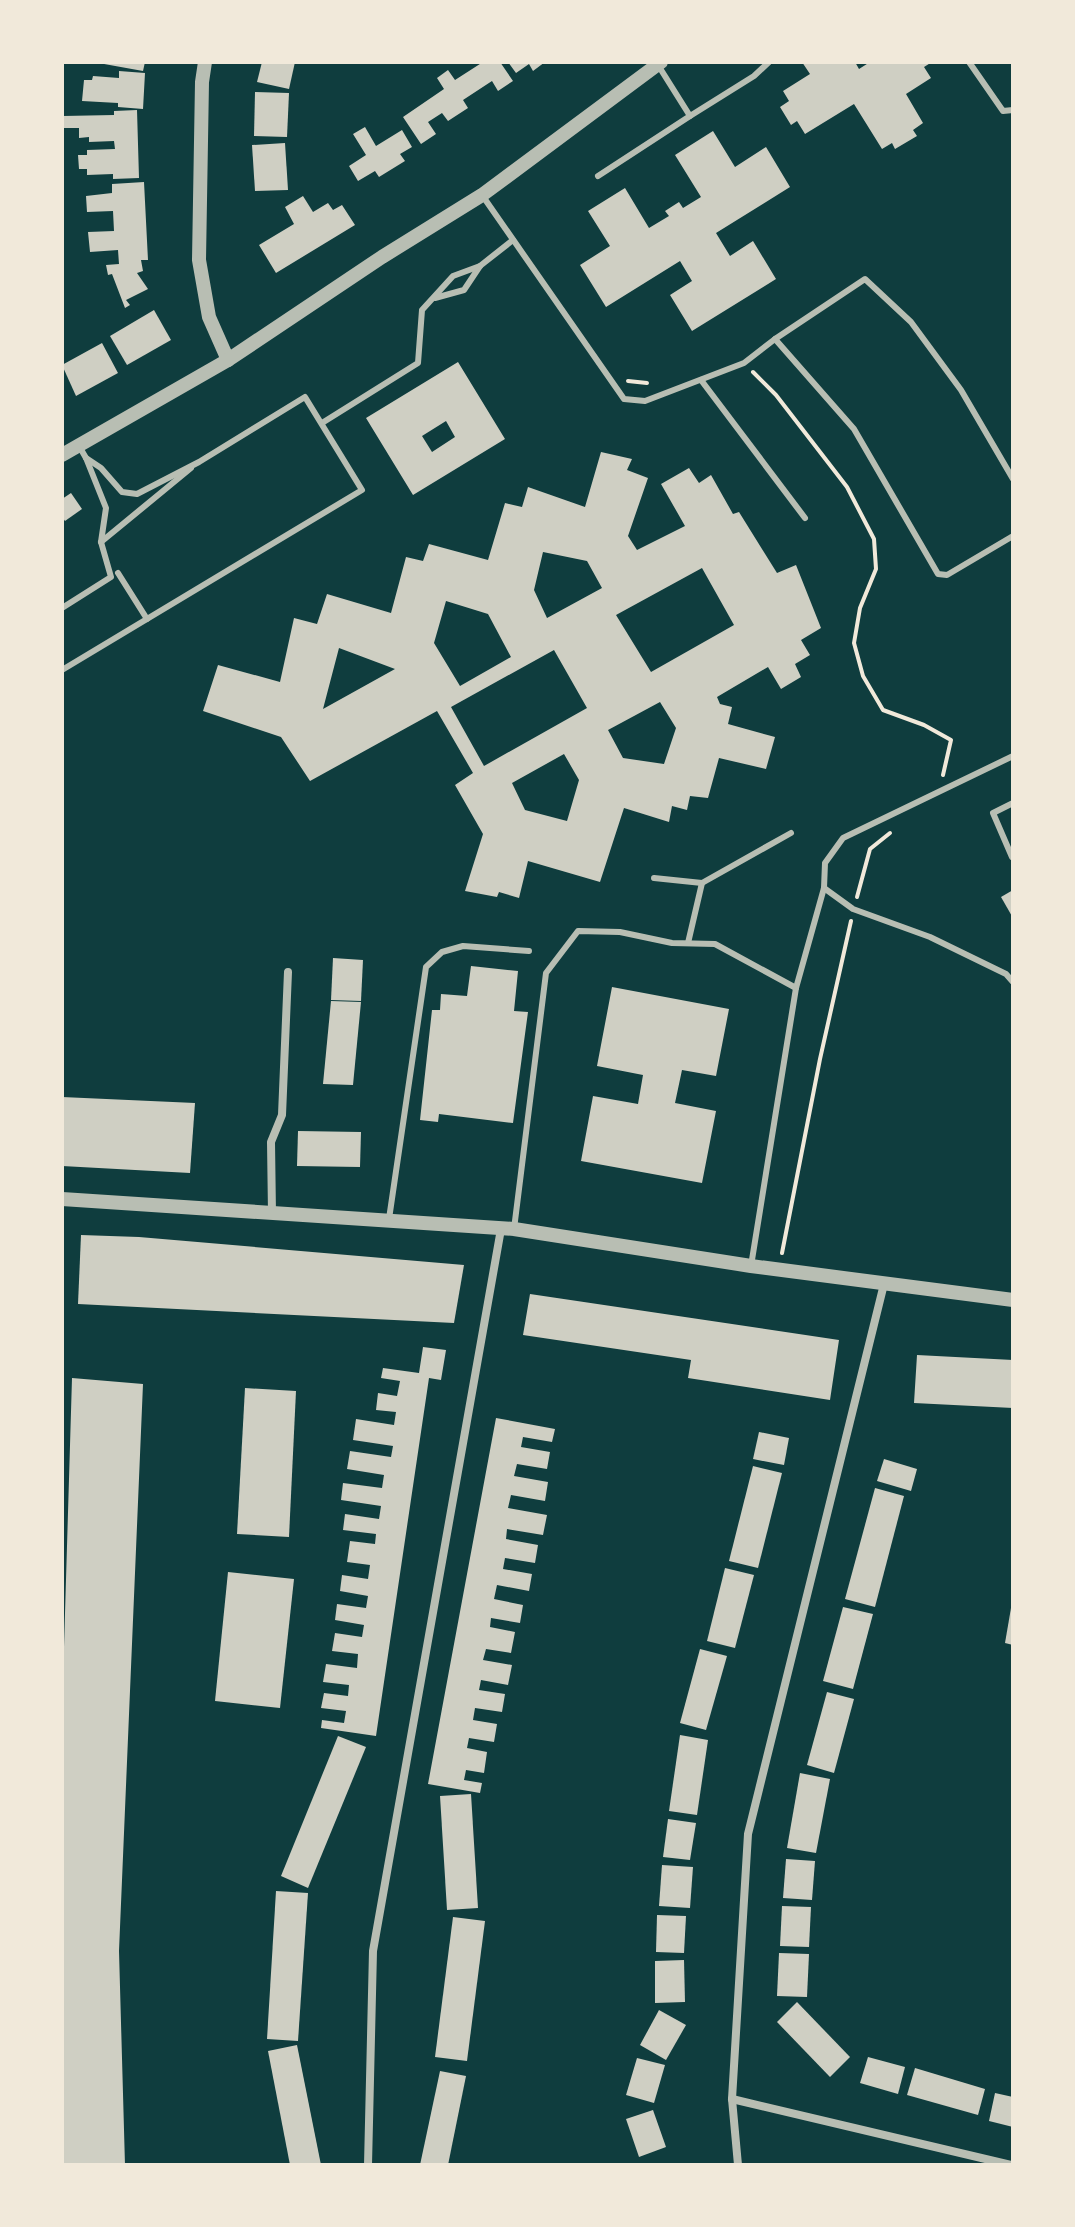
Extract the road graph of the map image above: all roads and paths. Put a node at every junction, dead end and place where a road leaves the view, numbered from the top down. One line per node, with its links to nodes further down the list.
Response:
1 (205, 62): 13 (street)
2 (769, 62): 6 (lane)
3 (969, 62): 5 (lane)
4 (659, 63): 6 (lane); 8 (street)
5 (1013, 110)
6 (690, 116): 7 (lane)
7 (598, 176)
8 (482, 195): 9 (lane); 13 (street)
9 (513, 240): 10 (lane); 16 (lane)
10 (480, 266): 11 (lane); 11 (lane)
11 (435, 298): 18 (lane)
12 (775, 339): 14 (lane); 22 (lane); 24 (lane)
13 (228, 360): 19 (street)
14 (744, 363): 16 (lane); 31 (path)
15 (659, 378): 17 (path)
16 (701, 380): 23 (lane)
17 (624, 381)
18 (322, 423): 21 (lane); 28 (lane)
19 (82, 452): 20 (street); 21 (lane); 25 (lane)
20 (62, 455)
21 (199, 462): 25 (lane)
22 (1013, 479)
23 (805, 518)
24 (1013, 536)
25 (101, 542): 27 (lane)
26 (118, 573): 28 (lane)
27 (62, 608)
28 (147, 619): 29 (lane)
29 (62, 670)
30 (1013, 756): 31 (lane)
31 (939, 791): 38 (lane)
32 (1013, 803): 35 (lane)
33 (893, 830): 39 (path)
34 (791, 833): 37 (lane)
35 (1012, 857)
36 (654, 878): 37 (lane)
37 (702, 883): 40 (lane)
38 (824, 888): 39 (lane); 44 (lane)
39 (853, 909): 43 (lane); 50 (path)
40 (688, 943): 44 (lane); 48 (lane)
41 (529, 951): 47 (lane)
42 (288, 972): 46 (street)
43 (1013, 982)
44 (796, 988): 49 (lane)
45 (62, 1199): 46 (street)
46 (272, 1214): 47 (street)
47 (389, 1220): 48 (street)
48 (507, 1229): 49 (street); 54 (street)
49 (751, 1266): 50 (street)
50 (779, 1270): 51 (street)
51 (884, 1284): 52 (street); 53 (street)
52 (1013, 1300)
53 (732, 2099): 55 (street); 56 (street)
54 (368, 2165)
55 (738, 2165)
56 (1011, 2165)

